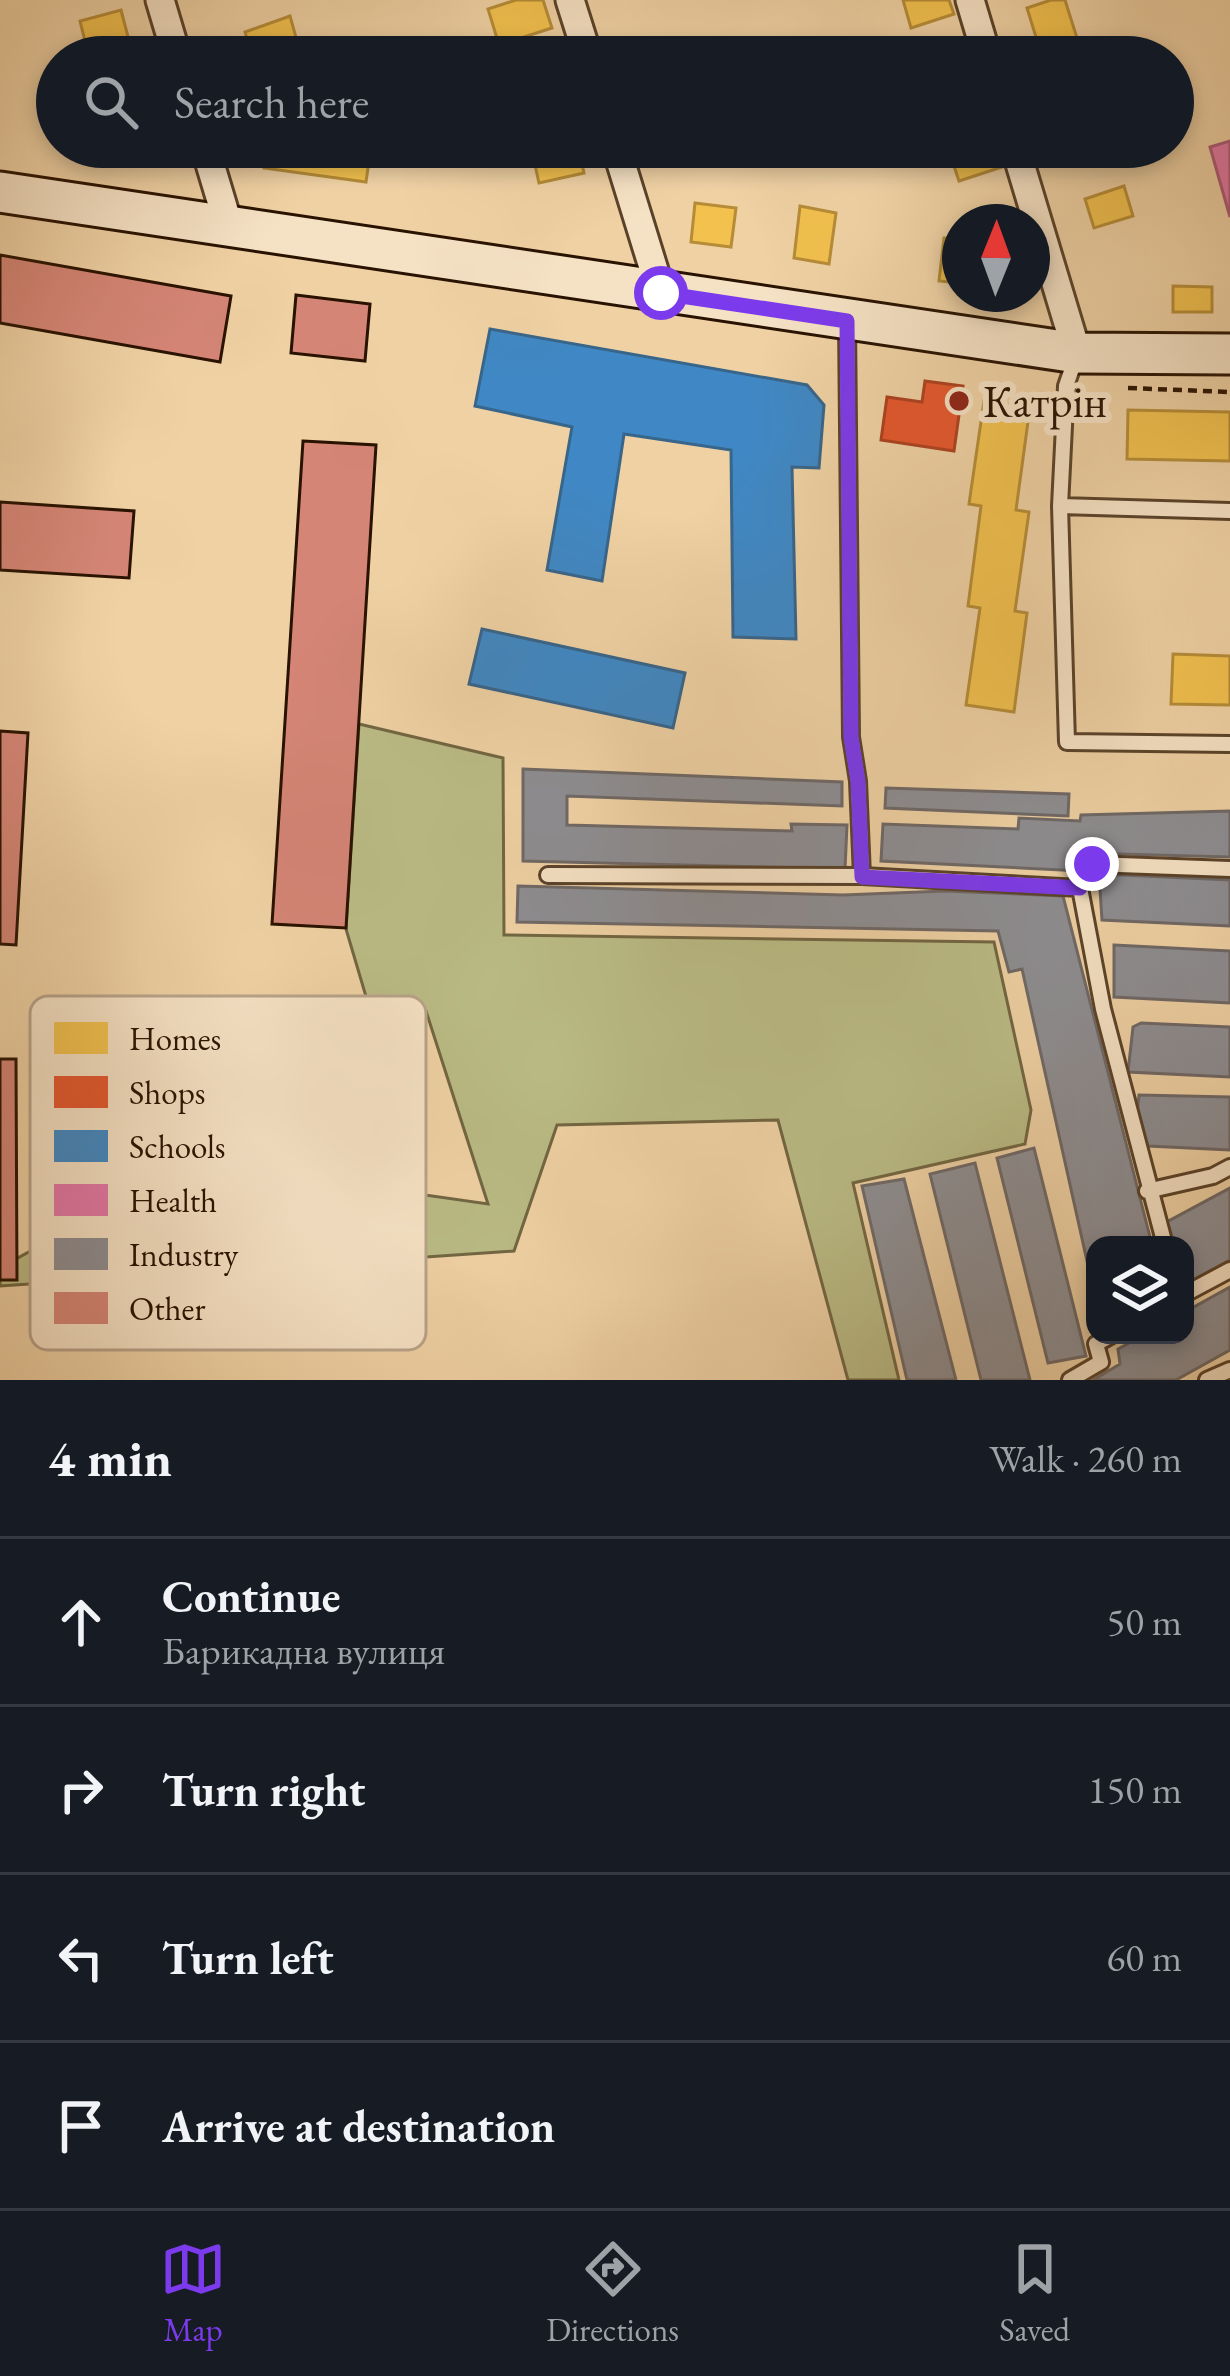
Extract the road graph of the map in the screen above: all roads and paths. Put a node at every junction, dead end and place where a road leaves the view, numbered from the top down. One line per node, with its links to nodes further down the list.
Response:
1 (160, 0): 4 (street)
2 (570, 0): 5 (street)
3 (970, 0): 6 (street)
4 (171, 36)
5 (581, 36)
6 (981, 36)
7 (211, 168): 11 (street)
8 (622, 168): 12 (street)
9 (1021, 168): 14 (street)
10 (0, 192): 11 (street)
11 (229, 227): 12 (street)
12 (661, 293): 13 (street)
13 (847, 321): 14 (street); 21 (lane)
14 (1077, 352): 15 (street); 16 (lane)
15 (1230, 354)
16 (1060, 506): 17 (lane); 18 (lane)
17 (1230, 511)
18 (1230, 744)
19 (1230, 868): 22 (lane)
20 (548, 875): 21 (lane)
21 (862, 877): 22 (lane)
22 (1080, 888): 24 (lane)
23 (1230, 1167): 24 (lane)
24 (1147, 1190): 25 (lane)
25 (1162, 1236)
26 (1230, 1270): 27 (lane)
27 (1194, 1289)
28 (1096, 1344): 30 (lane)
29 (1230, 1370): 31 (lane)
30 (1070, 1380)
31 (1207, 1380)

